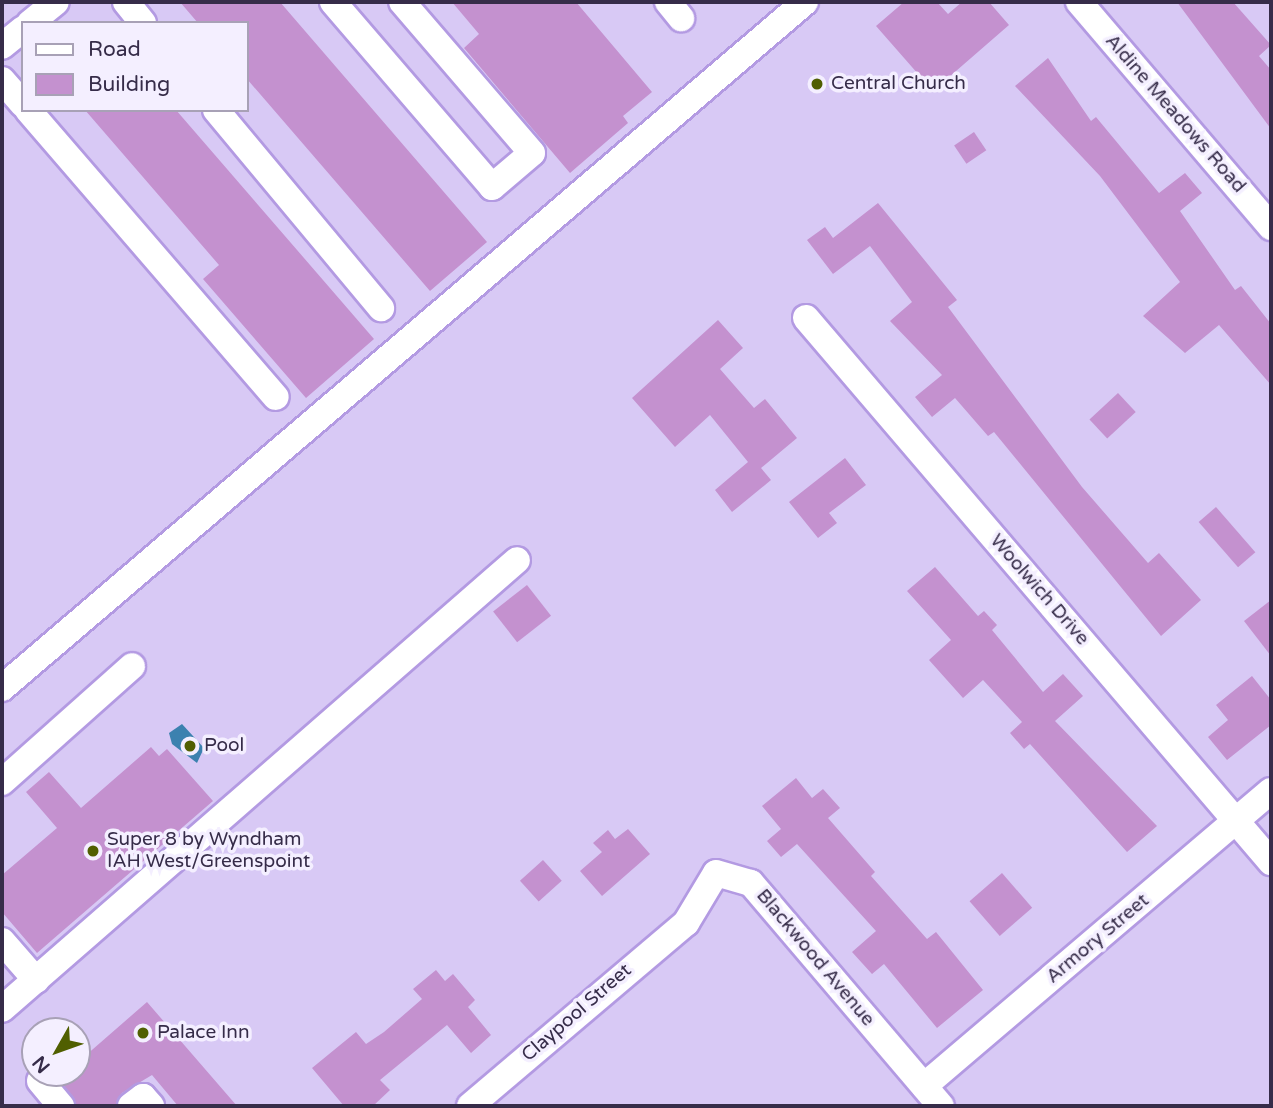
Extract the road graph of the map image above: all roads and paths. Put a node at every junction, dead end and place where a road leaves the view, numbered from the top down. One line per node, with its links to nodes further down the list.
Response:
1 (55, 2): 7 (street)
2 (126, 2): 8 (street)
3 (333, 2): 4 (street)
4 (402, 2)
5 (805, 2): 21 (street)
6 (1079, 2): 15 (street, Aldine Meadows Road)
7 (32, 21)
8 (141, 21)
9 (21, 31): 10 (street)
10 (2, 46)
11 (2, 80): 12 (street)
12 (21, 102)
13 (30, 112): 18 (street)
14 (218, 112): 16 (street)
15 (1271, 227)
16 (381, 308)
17 (806, 318): 24 (street, Woolwich Drive)
18 (276, 397)
19 (517, 560): 28 (street)
20 (132, 666): 22 (street)
21 (2, 688)
22 (2, 782)
23 (1271, 791): 24 (street, Armory Street)
24 (1237, 821): 25 (street, Woolwich Drive); 31 (street, Armory Street)
25 (1271, 862)
26 (686, 923): 31 (street, Blackwood Avenue); 35 (street, Claypool Street)
27 (2, 941): 28 (street)
28 (36, 981): 29 (street)
29 (2, 1009)
30 (45, 1087): 32 (street)
31 (933, 1096)
32 (61, 1106)
33 (131, 1106): 34 (street)
34 (151, 1106)
35 (470, 1106)

